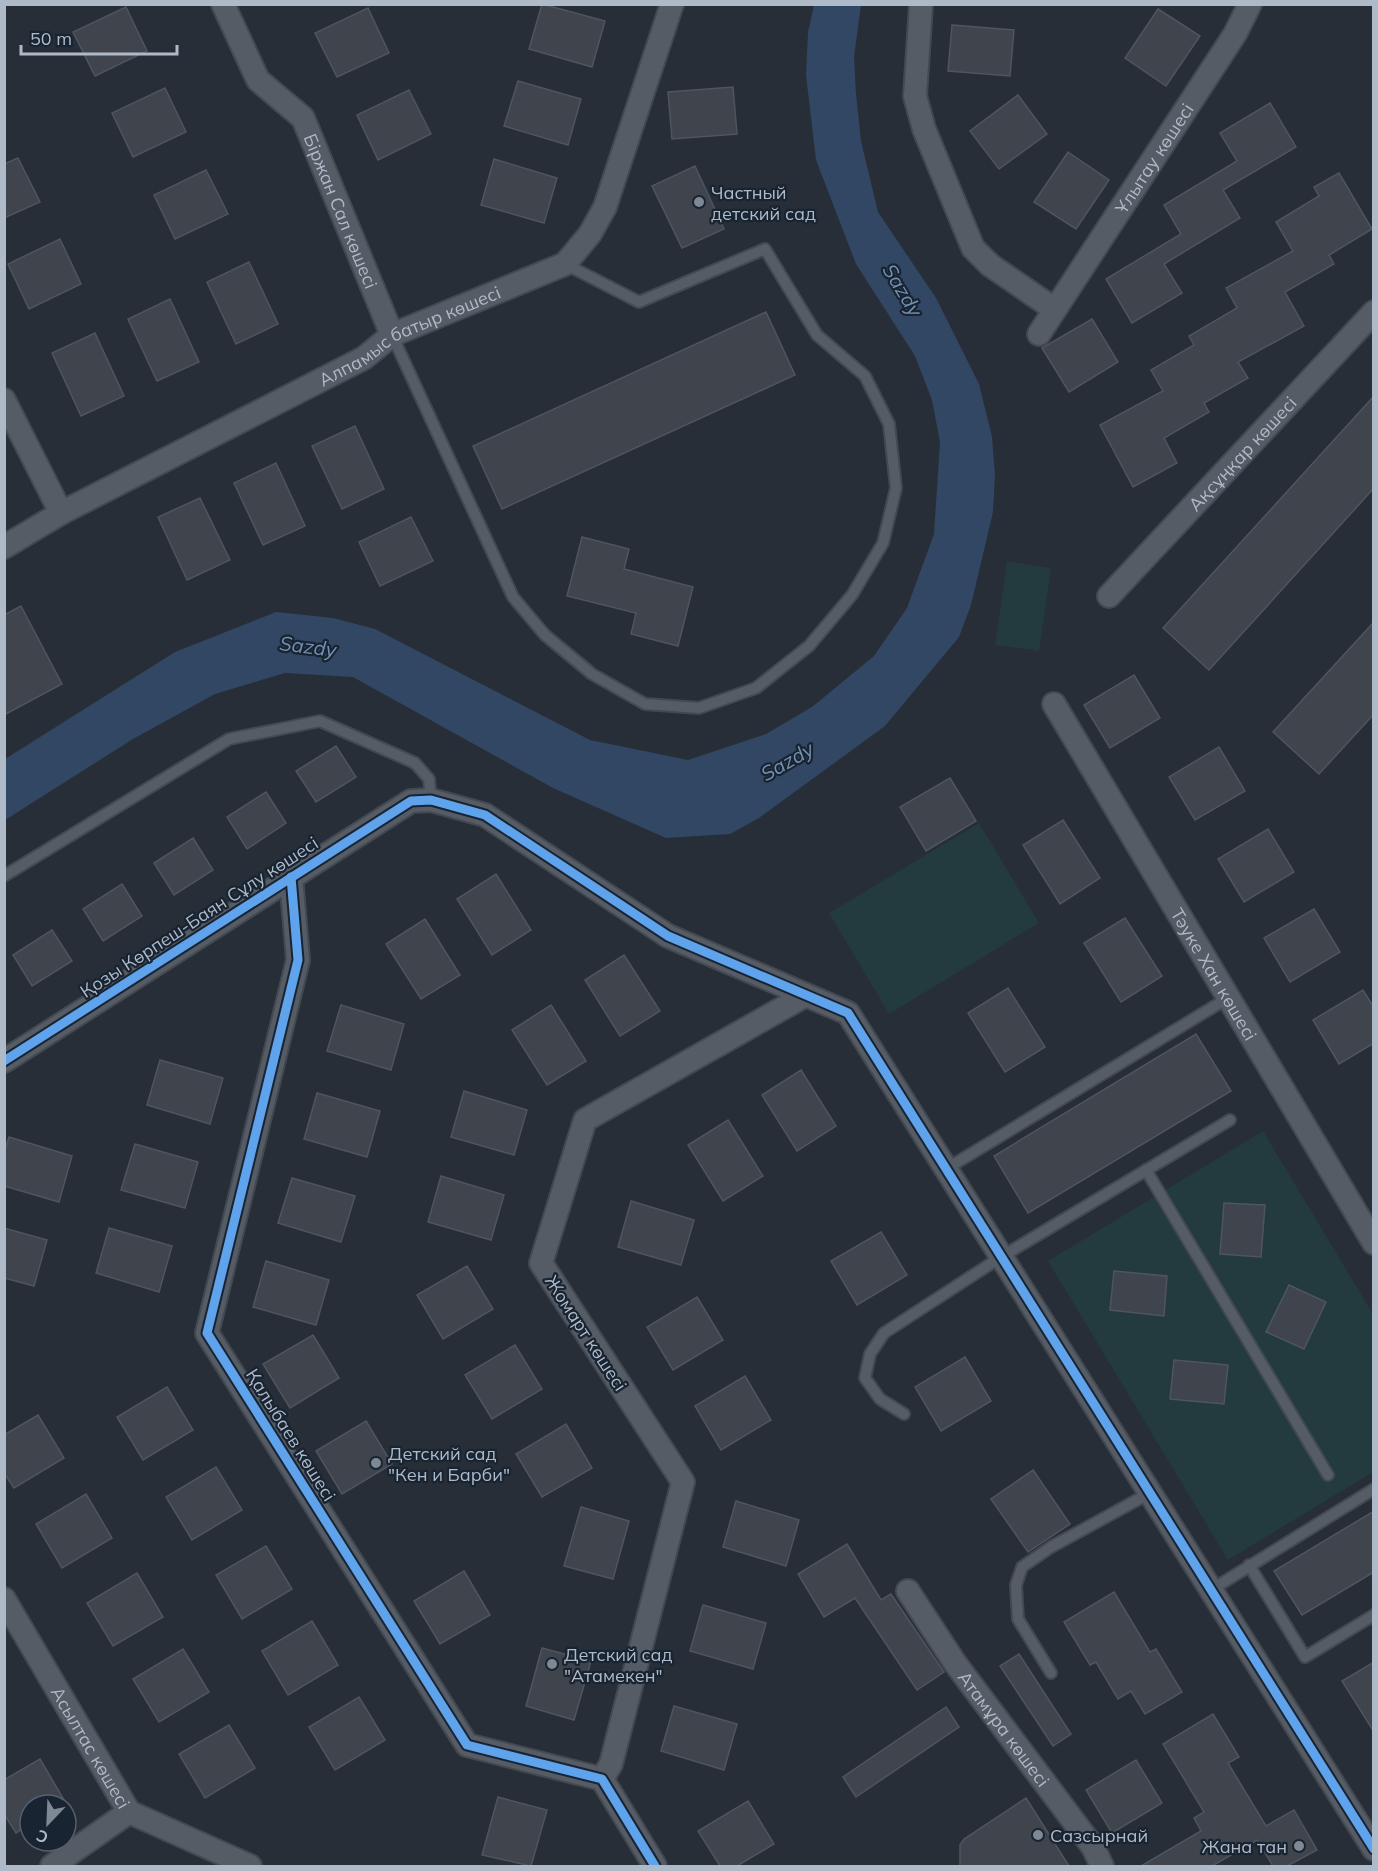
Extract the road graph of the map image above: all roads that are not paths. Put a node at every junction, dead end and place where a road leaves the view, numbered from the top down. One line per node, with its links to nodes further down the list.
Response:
1 (223, 4): 9 (street, Біржан Сал көшесі)
2 (672, 4): 5 (street, Алпамыс батыр көшесі)
3 (921, 4): 6 (street)
4 (1251, 4): 6 (street, Ұлытау көшесі)
5 (565, 264): 9 (street, Алпамыс батыр көшесі); 9 (lane)
6 (1054, 309): 8 (street, Ұлытау көшесі)
7 (1374, 312): 13 (street, Ақсұңқар көшесі)
8 (1039, 334)
9 (392, 335): 11 (street, Алпамыс батыр көшесі)
10 (4, 400): 11 (street)
11 (61, 513): 12 (street, Алпамыс батыр көшесі)
12 (4, 547)
13 (1110, 596)
14 (1054, 704): 19 (street, Тәуке Хан көшесі)
15 (421, 800): 16 (lane); 17 (street, Қозы Көрпеш-Баян Сұлу көшесі); 18 (street)
16 (4, 876)
17 (291, 878): 20 (street, Қозы Көрпеш-Баян Сұлу көшесі); 36 (street, Қалыбаев көшесі)
18 (806, 995): 22 (street); 36 (street, Жомарт көшесі)
19 (1228, 998): 22 (lane); 24 (street, Тәуке Хан көшесі)
20 (4, 1061)
21 (1230, 1120): 23 (lane)
22 (946, 1169): 25 (street)
23 (1146, 1170): 25 (lane); 27 (lane)
24 (1374, 1243)
25 (1001, 1257): 26 (lane); 29 (street)
26 (904, 1414)
27 (1328, 1474)
28 (1374, 1490): 30 (lane)
29 (1150, 1493): 31 (street); 35 (lane)
30 (1249, 1565): 31 (lane); 34 (lane)
31 (1211, 1590): 38 (street)
32 (908, 1591): 42 (street, Атамұра көшесі)
33 (4, 1599): 37 (street, Асылтас көшесі)
34 (1374, 1615)
35 (1051, 1673)
36 (602, 1779): 41 (street)
37 (129, 1812): 39 (street); 40 (street, Асылтас көшесі)
38 (1374, 1849)
39 (52, 1866)
40 (250, 1866)
41 (656, 1866)
42 (1102, 1866)

